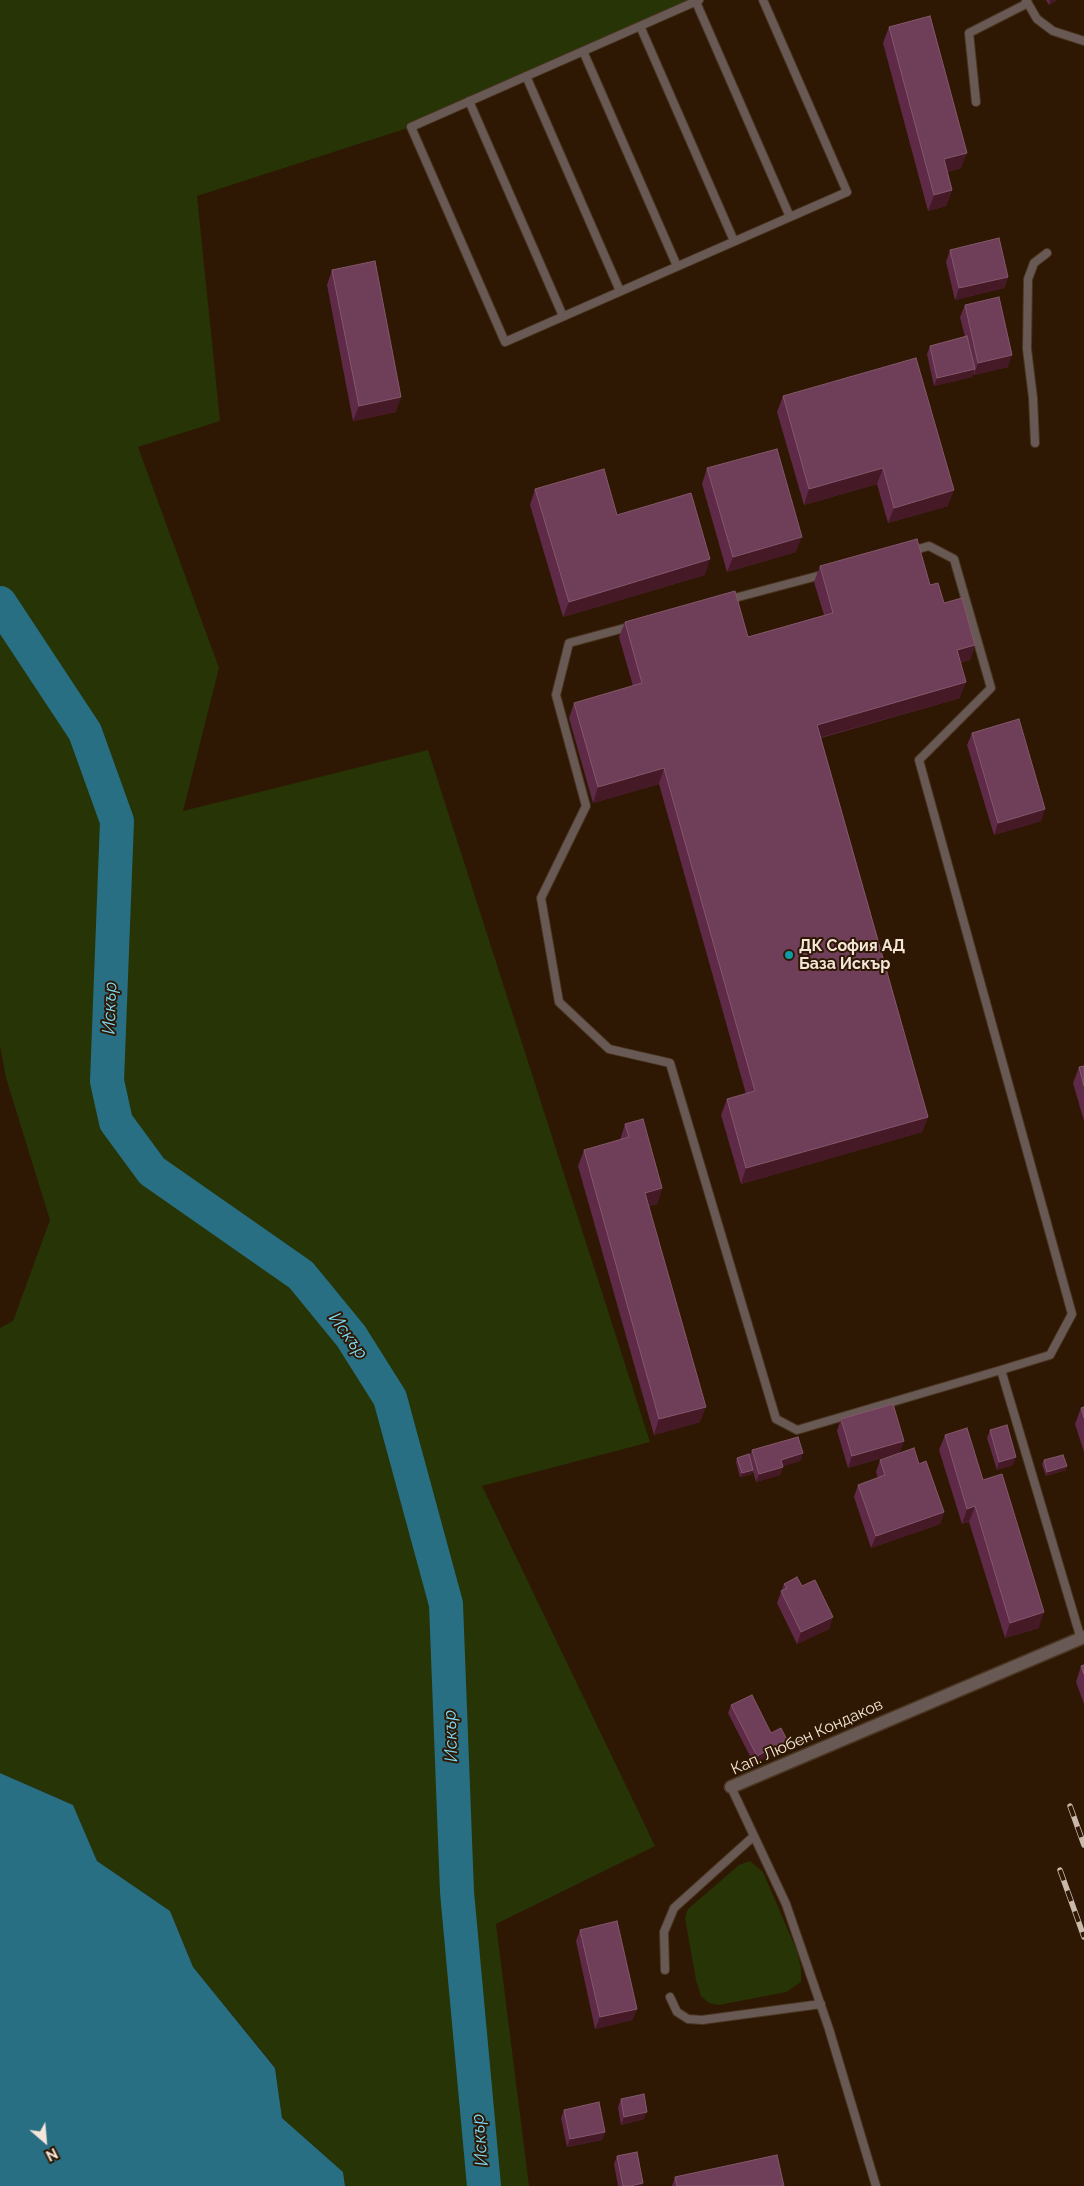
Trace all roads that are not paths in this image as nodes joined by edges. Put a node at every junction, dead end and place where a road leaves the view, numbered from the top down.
1 (763, 0) edge
2 (697, 1) edge
3 (1027, 2) edge
4 (640, 26) junction
5 (1084, 41) edge
6 (583, 51) junction
7 (526, 76) junction
8 (469, 101) junction
9 (976, 102) dead end
10 (790, 217) junction
11 (734, 241) junction
12 (1047, 253) dead end
13 (677, 266) junction
14 (620, 291) junction
15 (563, 316) junction
16 (1035, 443) dead end
17 (901, 554) edge
18 (834, 572) edge
19 (721, 602) edge
20 (645, 622) edge
21 (1001, 1370) junction
22 (1082, 1638) edge
23 (731, 1787) joint
24 (754, 1836) junction
25 (666, 1970) dead end
26 (670, 1997) dead end
27 (821, 2004) junction
28 (876, 2186) edge

1 - 10 lane
2 - 4 lane
2 - 10 lane
3 - 5 lane
3 - 9 lane
4 - 6 lane
4 - 11 lane
6 - 7 lane
6 - 13 lane
7 - 8 lane
7 - 14 lane
8 - 15 lane
8 - 15 lane
10 - 11 lane
11 - 13 lane
12 - 16 lane
13 - 14 lane
14 - 15 lane
17 - 21 lane
18 - 19 lane
20 - 21 lane
21 - 22 lane
22 - 23 street, Кап. Любен Кондаков
23 - 24 lane, Кап. Любен Кондаков
24 - 25 lane
24 - 27 lane, Кап. Любен Кондаков
26 - 27 lane
27 - 28 lane, Кап. Любен Кондаков

